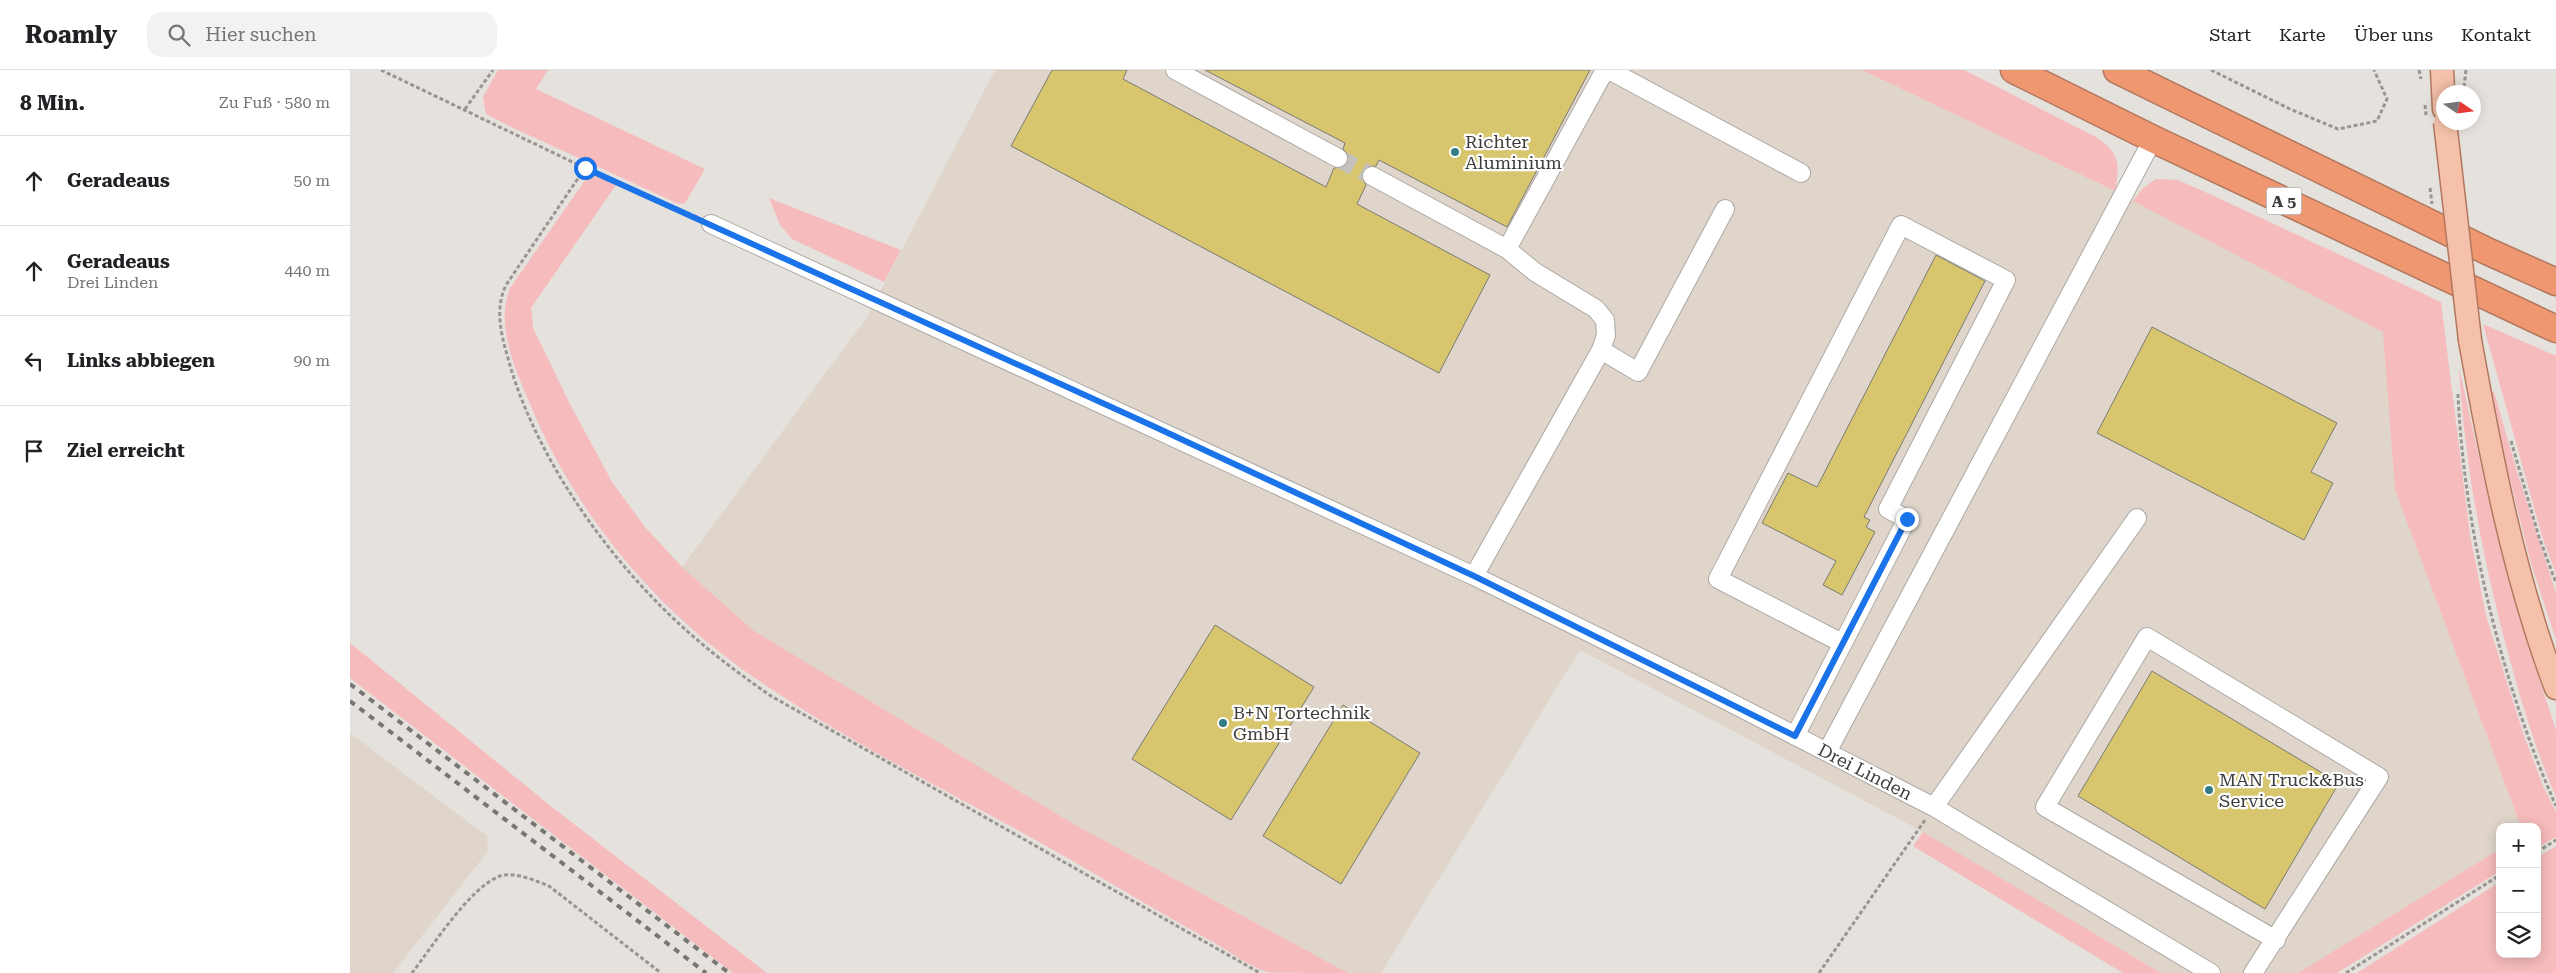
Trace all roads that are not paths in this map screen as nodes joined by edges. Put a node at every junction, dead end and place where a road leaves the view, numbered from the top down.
1 (1175, 70) edge
2 (1607, 70) edge
3 (2014, 70) edge
4 (2117, 70) edge
5 (2442, 70) edge
6 (2443, 85) edge
7 (2446, 130) edge
8 (2153, 139) junction
9 (1338, 158) tunnel mouth
10 (1800, 172) dead end
11 (1372, 176) tunnel mouth
12 (1725, 210) dead end
13 (711, 224) road end
14 (1507, 248) junction
15 (2556, 282) edge
16 (2556, 329) edge
17 (1601, 350) junction
18 (2137, 518) dead end
19 (1474, 576) junction
20 (1842, 643) junction
21 (2556, 688) edge
22 (1795, 736) junction
23 (1826, 752) junction
24 (1934, 808) junction
25 (2276, 940) junction
26 (2212, 973) edge
27 (2253, 973) edge

1 - 9 street
2 - 10 street
2 - 14 street
3 - 8 highway, A 5
4 - 15 highway, A 5
5 - 6 main road
7 - 21 main road, bridge
8 - 16 highway, A 5
8 - 23 street
11 - 14 street
12 - 17 street
13 - 19 street, Drei Linden
14 - 17 street
17 - 19 street
18 - 24 street
19 - 22 street, Drei Linden
20 - 20 street
20 - 22 street
22 - 23 street, Drei Linden
23 - 24 street, Drei Linden
24 - 26 street, Drei Linden
25 - 25 street
25 - 27 street

